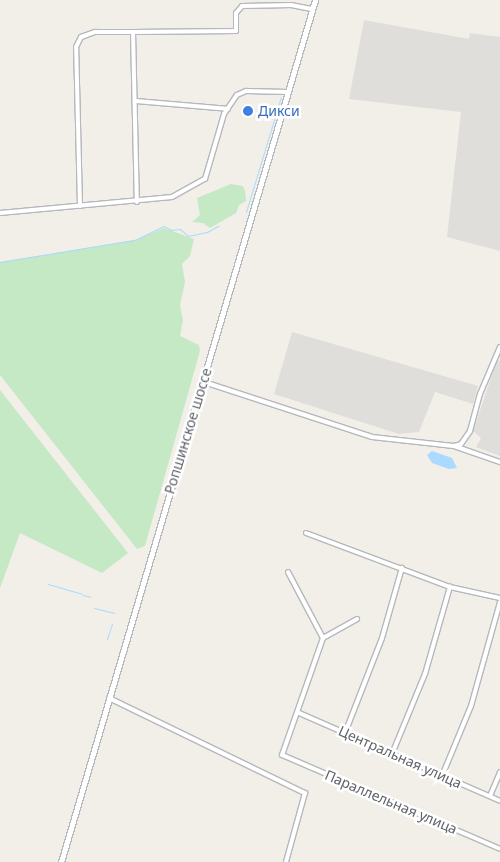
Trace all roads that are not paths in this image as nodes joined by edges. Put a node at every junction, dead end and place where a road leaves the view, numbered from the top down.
1 (315, 0) edge
2 (312, 9) junction
3 (133, 32) junction
4 (288, 92) junction
5 (135, 101) junction
6 (228, 109) junction
7 (137, 202) junction
8 (80, 206) junction
9 (0, 213) edge
10 (500, 347) edge
11 (204, 382) junction
12 (454, 446) junction
13 (500, 462) edge
14 (306, 533) dead end
15 (402, 568) junction
16 (288, 572) dead end
17 (450, 587) junction
18 (500, 598) edge
19 (500, 602) edge
20 (357, 619) dead end
21 (324, 638) junction
22 (109, 698) junction
23 (299, 713) junction
24 (345, 733) junction
25 (392, 754) junction
26 (500, 772) edge
27 (442, 776) junction
28 (490, 796) junction
29 (500, 801) edge
30 (500, 849) edge
31 (61, 862) edge
32 (286, 862) edge

1 - 2 main road, Ропшинское шоссе
2 - 3 street
2 - 4 main road, Ропшинское шоссе
3 - 5 street
3 - 8 street
4 - 6 street
4 - 11 main road, Ропшинское шоссе
5 - 6 street
5 - 7 street
6 - 7 street
7 - 8 street
8 - 9 street
10 - 12 street
11 - 12 street
11 - 22 main road, Ропшинское шоссе
12 - 13 street
14 - 15 street
15 - 17 street
15 - 24 street
16 - 21 street
17 - 18 street
17 - 25 street
19 - 27 street
20 - 21 street
21 - 23 street
22 - 31 main road, Ропшинское шоссе
22 - 32 street
23 - 24 street, Центральная улица
23 - 30 street, Параллельная улица
24 - 25 street, Центральная улица
25 - 27 street, Центральная улица
26 - 28 street
27 - 28 street, Центральная улица
28 - 29 street, Центральная улица

